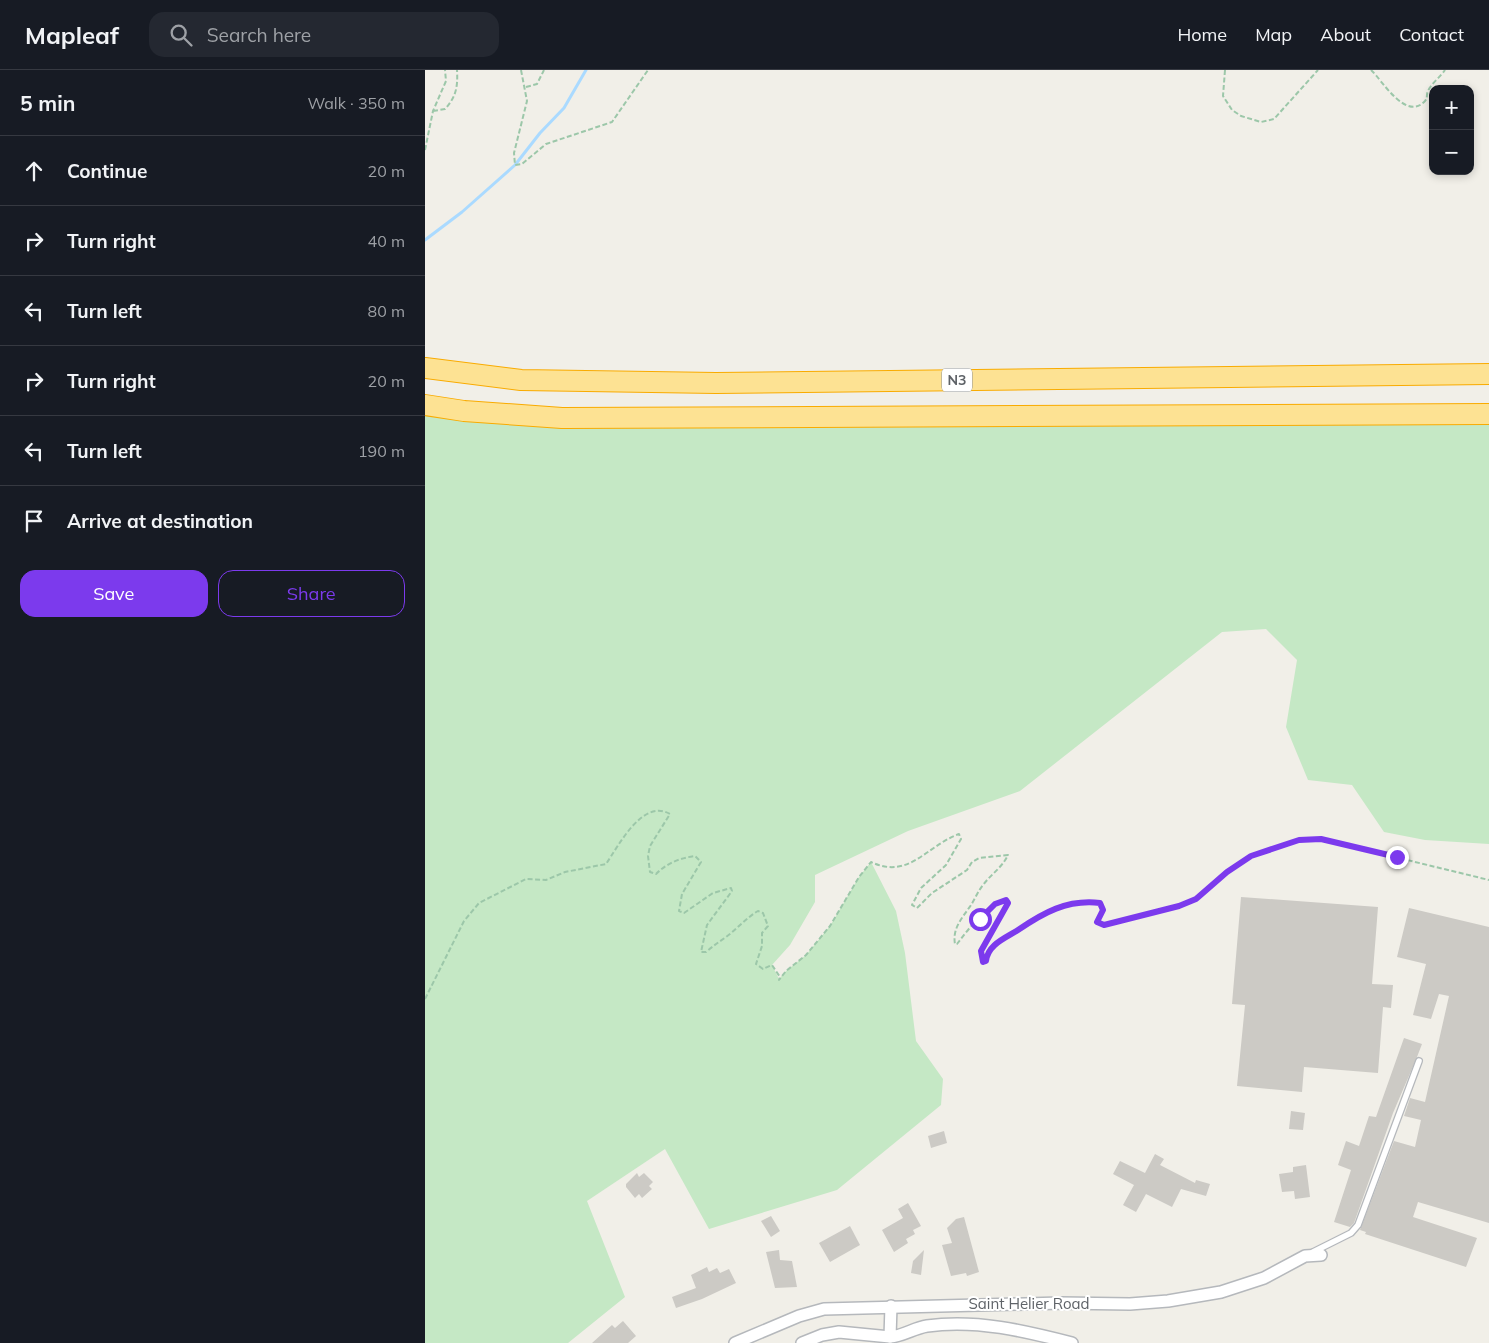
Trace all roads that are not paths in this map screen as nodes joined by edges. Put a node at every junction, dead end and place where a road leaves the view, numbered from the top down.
1 (425, 368) edge
2 (1489, 374) edge
3 (425, 405) edge
4 (1489, 414) edge
5 (1419, 1061) dead end
6 (1321, 1255) dead end
7 (1305, 1256) junction
8 (891, 1306) junction
9 (890, 1337) junction
10 (735, 1343) edge
11 (802, 1343) edge
12 (1072, 1343) edge

1 - 2 highway, N3
3 - 4 highway
5 - 7 lane
6 - 7 street, Saint Helier Road
7 - 8 street, Saint Helier Road
8 - 9 street
8 - 10 street, Saint Helier Road
9 - 11 street
9 - 12 street

